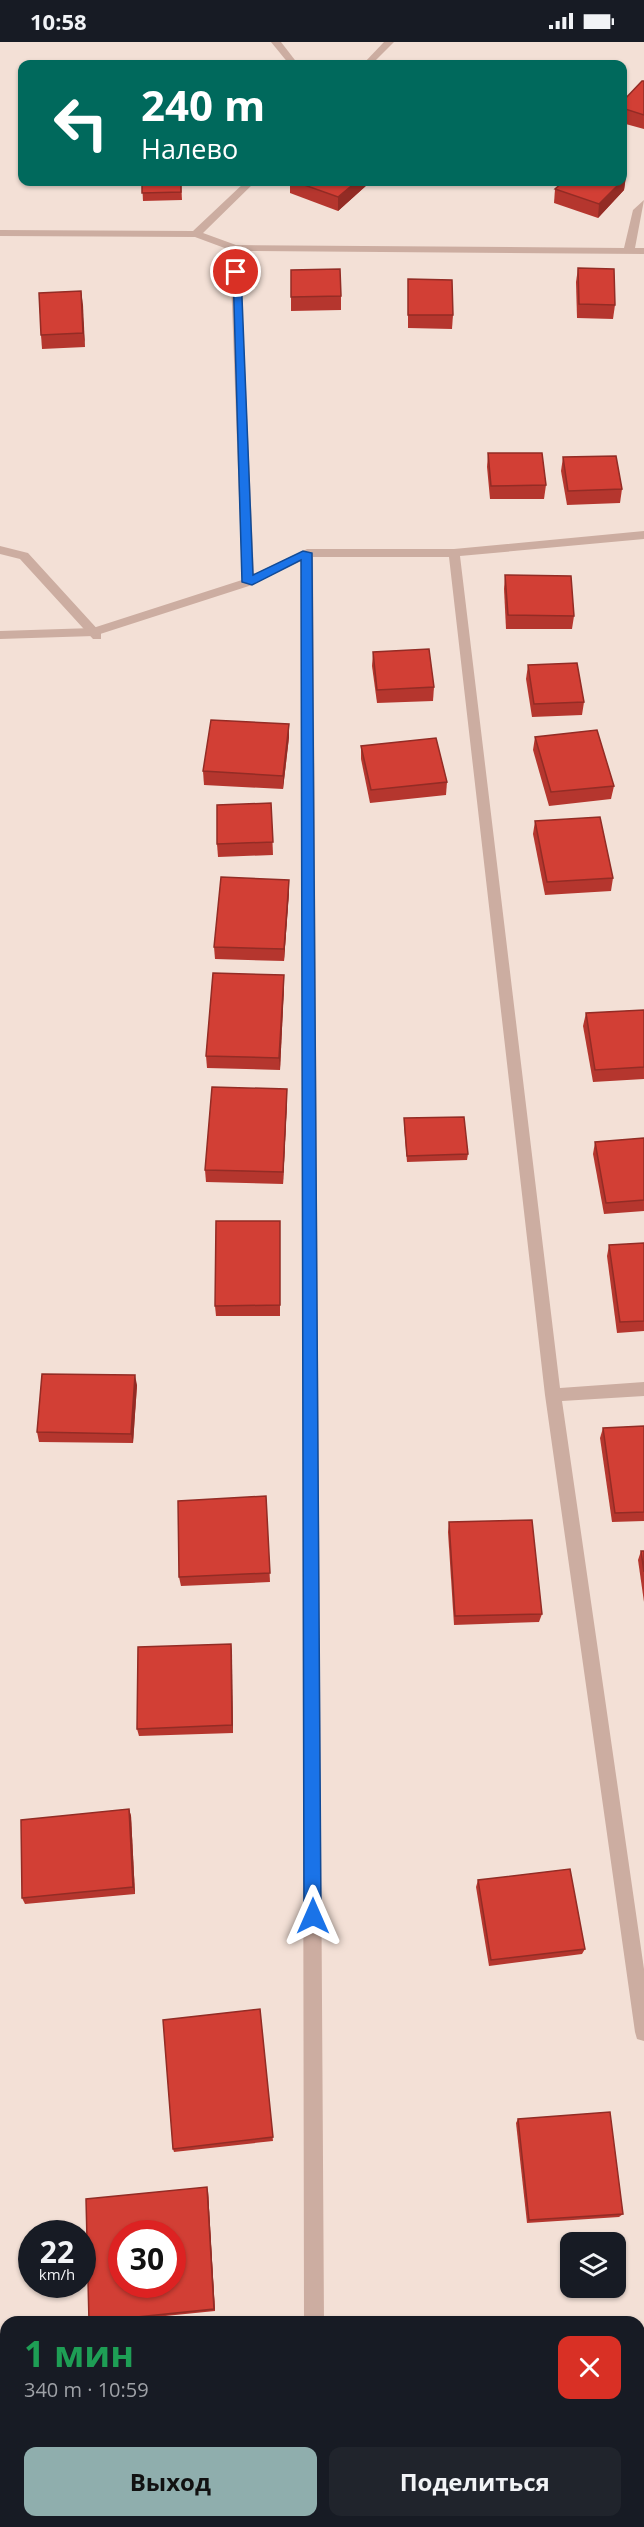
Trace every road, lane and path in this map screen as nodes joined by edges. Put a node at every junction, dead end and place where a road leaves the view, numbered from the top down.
1 (276, 42) edge
2 (389, 42) edge
3 (291, 60) edge
4 (371, 60) edge
5 (246, 186) edge
6 (644, 203) edge
7 (0, 233) edge
8 (196, 234) junction
9 (235, 248) junction
10 (629, 250) junction
11 (644, 251) edge
12 (644, 535) edge
13 (0, 550) edge
14 (307, 553) junction
15 (454, 553) junction
16 (248, 582) junction
17 (96, 634) junction
18 (0, 635) edge
19 (644, 1389) edge
20 (553, 1395) junction
21 (644, 2032) edge
22 (314, 2316) edge

1 - 3 street
2 - 4 street
5 - 8 street
6 - 10 street
7 - 8 street
8 - 9 street
9 - 10 street
9 - 16 street
10 - 11 street
12 - 15 street
13 - 17 street
14 - 15 street
14 - 16 street
14 - 22 street
15 - 20 street
16 - 17 street
17 - 18 street
19 - 20 street
20 - 21 street

